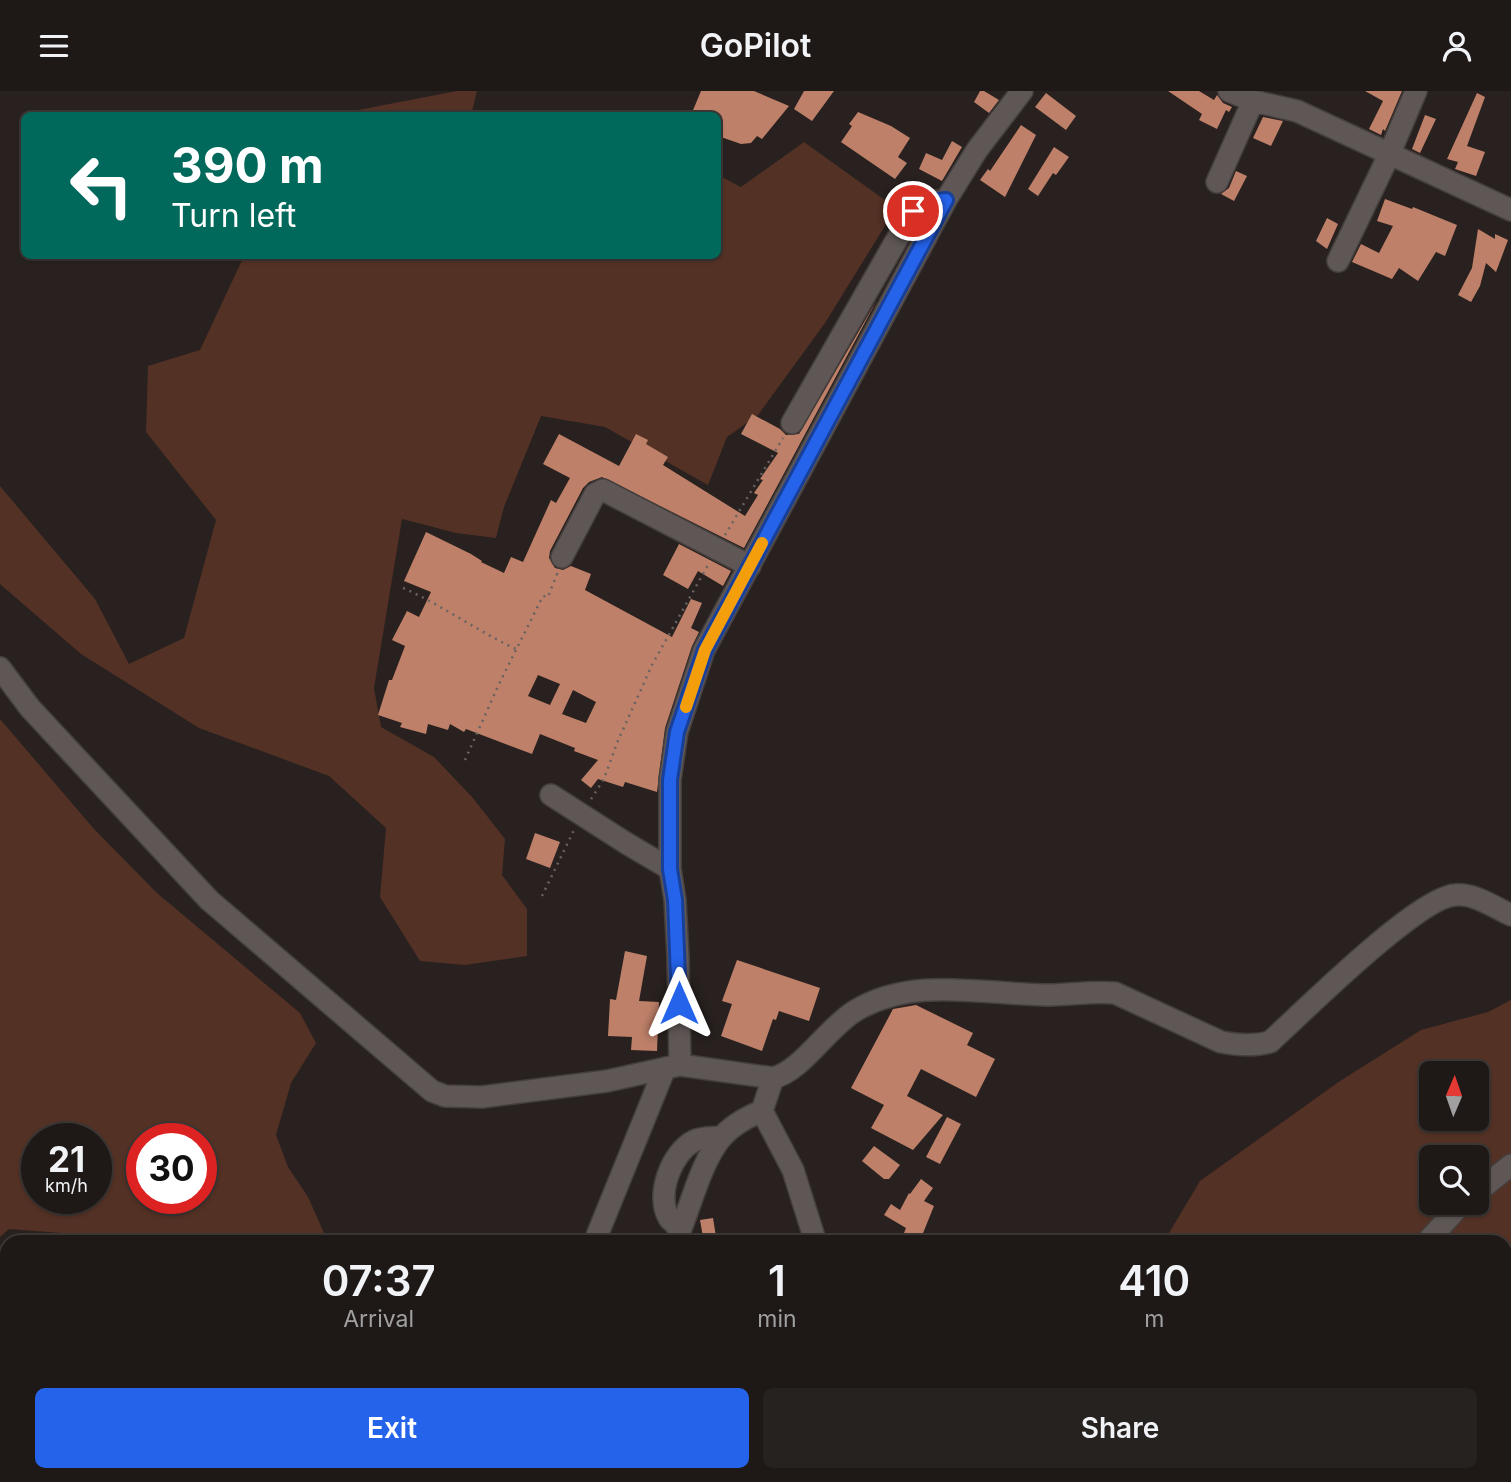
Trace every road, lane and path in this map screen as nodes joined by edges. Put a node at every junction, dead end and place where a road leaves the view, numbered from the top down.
1 (1022, 91) edge
2 (1229, 91) edge
3 (1416, 91) edge
4 (1253, 101) junction
5 (1389, 155) junction
6 (1217, 182) dead end
7 (946, 200) junction
8 (1511, 210) edge
9 (1338, 261) dead end
10 (792, 423) joint
11 (717, 549) junction
12 (562, 557) joint
13 (750, 566) junction
14 (403, 588) dead end
15 (516, 649) junction
16 (0, 668) edge
17 (465, 760) dead end
18 (551, 795) dead end
19 (581, 815) junction
20 (670, 869) junction
21 (542, 896) dead end
22 (1511, 915) edge
23 (673, 1067) junction
24 (773, 1078) junction
25 (762, 1111) junction
26 (721, 1137) junction
27 (1511, 1165) edge
28 (1489, 1182) edge
29 (1451, 1215) edge
30 (598, 1235) edge
31 (677, 1235) edge
32 (678, 1235) edge
33 (814, 1235) edge
34 (1433, 1235) edge

1 - 7 street
2 - 4 street
3 - 5 street
4 - 5 street
4 - 6 street
5 - 8 street
5 - 9 street
7 - 10 street
7 - 13 street
10 - 11 path
11 - 12 street
11 - 13 street
11 - 19 path
12 - 15 path
13 - 20 street
14 - 15 path
15 - 17 path
16 - 23 street
18 - 19 street
19 - 20 street
19 - 21 path
20 - 23 street
22 - 24 street
23 - 24 street
23 - 30 street
24 - 25 street
25 - 26 street
25 - 33 street
26 - 31 street
26 - 32 street
27 - 28 street
29 - 34 street

